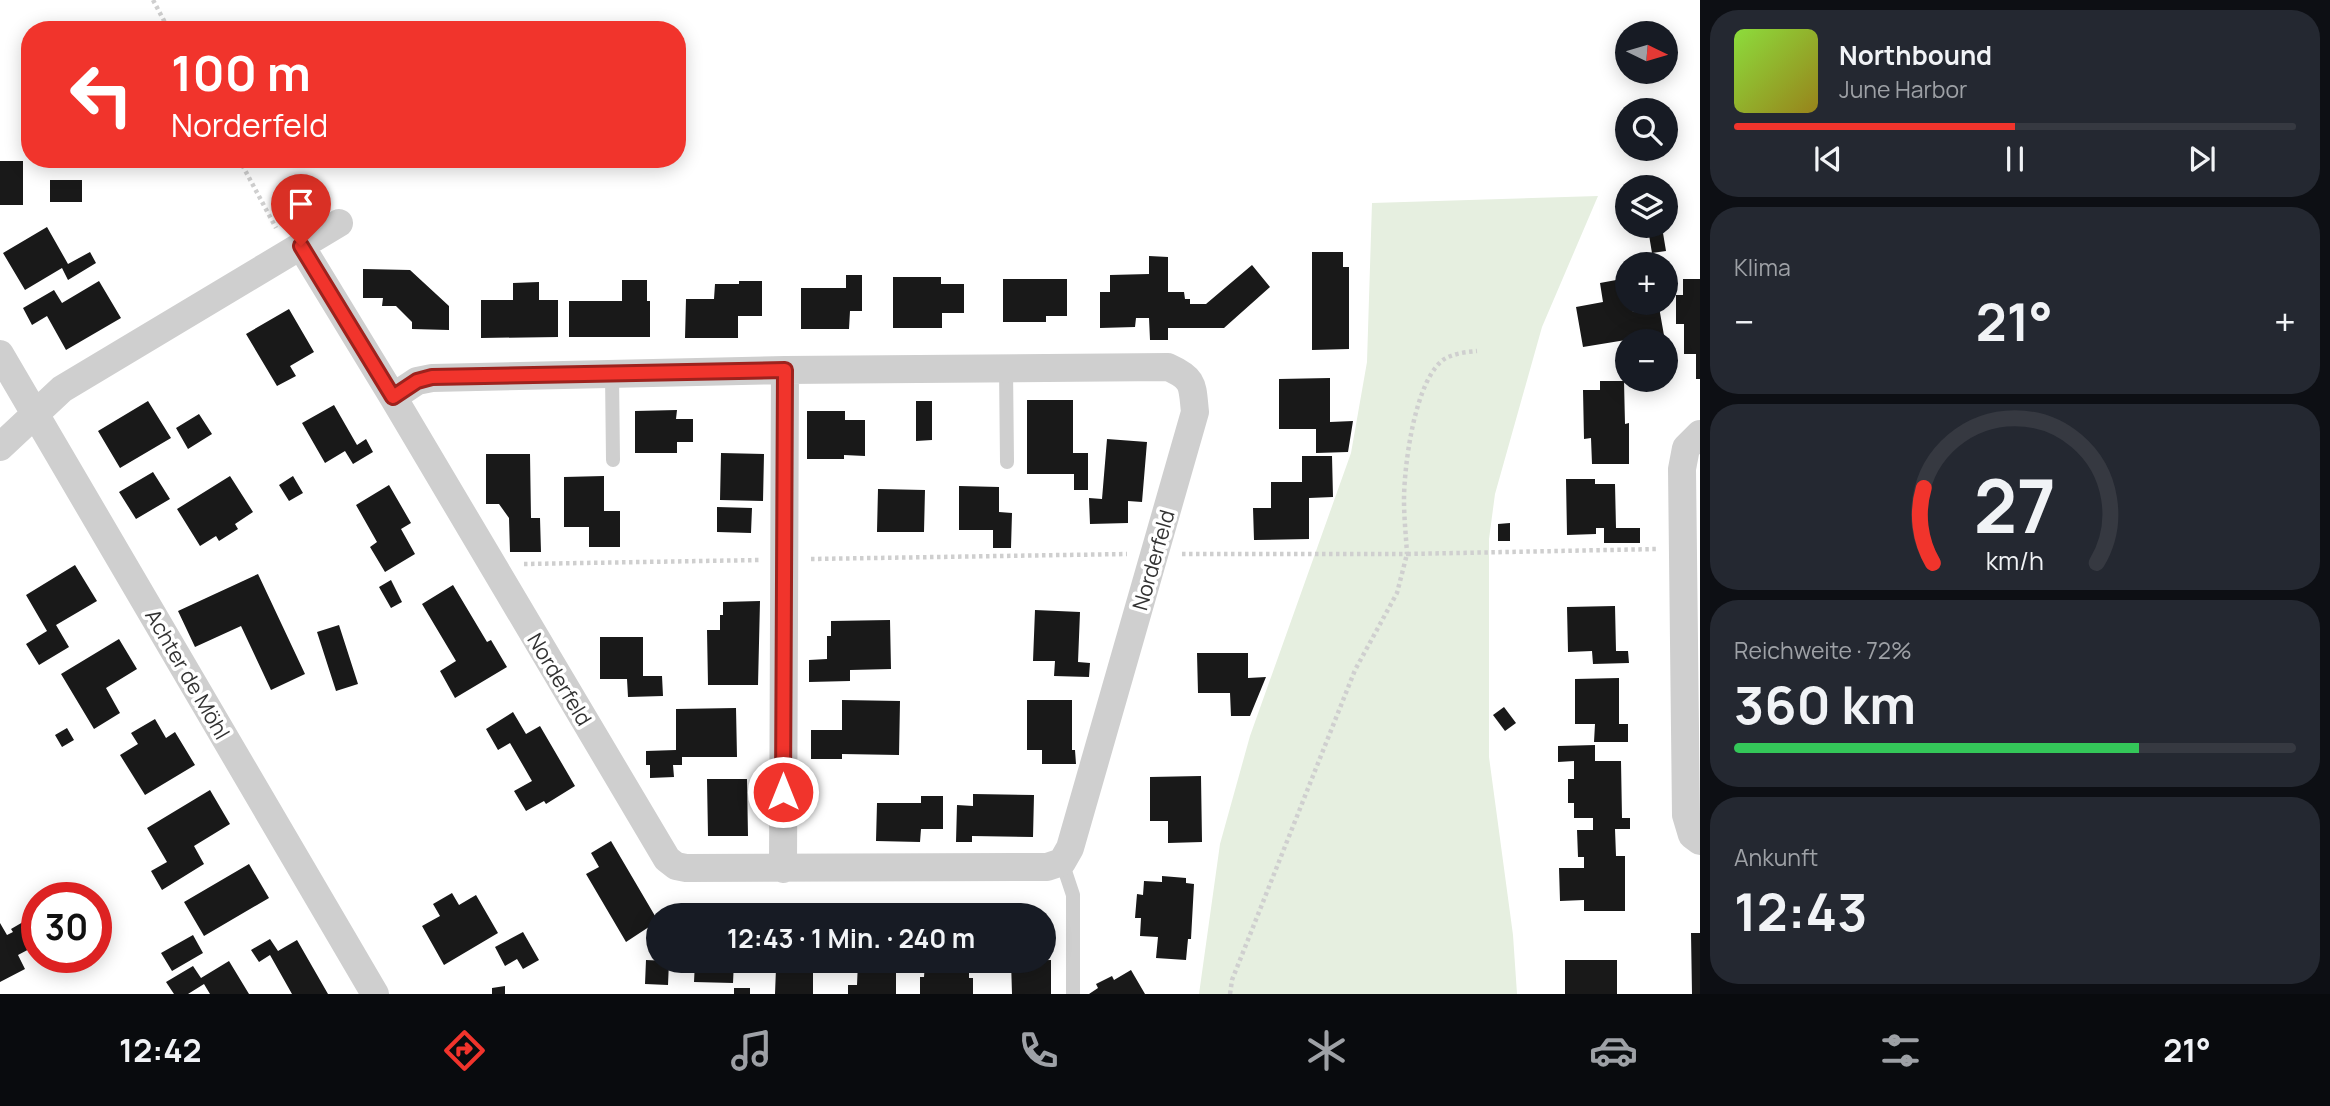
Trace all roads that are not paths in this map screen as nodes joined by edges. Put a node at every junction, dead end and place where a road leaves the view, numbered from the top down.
1 (340, 223) dead end
2 (301, 246) junction
3 (0, 354) edge
4 (1006, 368) junction
5 (785, 370) junction
6 (612, 374) junction
7 (393, 397) junction
8 (35, 412) junction
9 (1700, 434) edge
10 (0, 447) edge
11 (613, 460) dead end
12 (1007, 462) dead end
13 (1700, 841) edge
14 (1062, 862) junction
15 (783, 869) junction
16 (375, 994) edge
17 (1073, 994) edge

1 - 2 street
2 - 7 street, Norderfeld
2 - 8 street
3 - 8 street, Achter de Möhl
4 - 5 street, Norderfeld
4 - 12 lane
4 - 14 street, Norderfeld
5 - 6 street, Norderfeld
5 - 15 street
6 - 7 street, Norderfeld
6 - 11 lane
7 - 15 street, Norderfeld
8 - 10 street
8 - 16 street, Achter de Möhl
9 - 13 street
14 - 15 street, Norderfeld
14 - 17 lane

